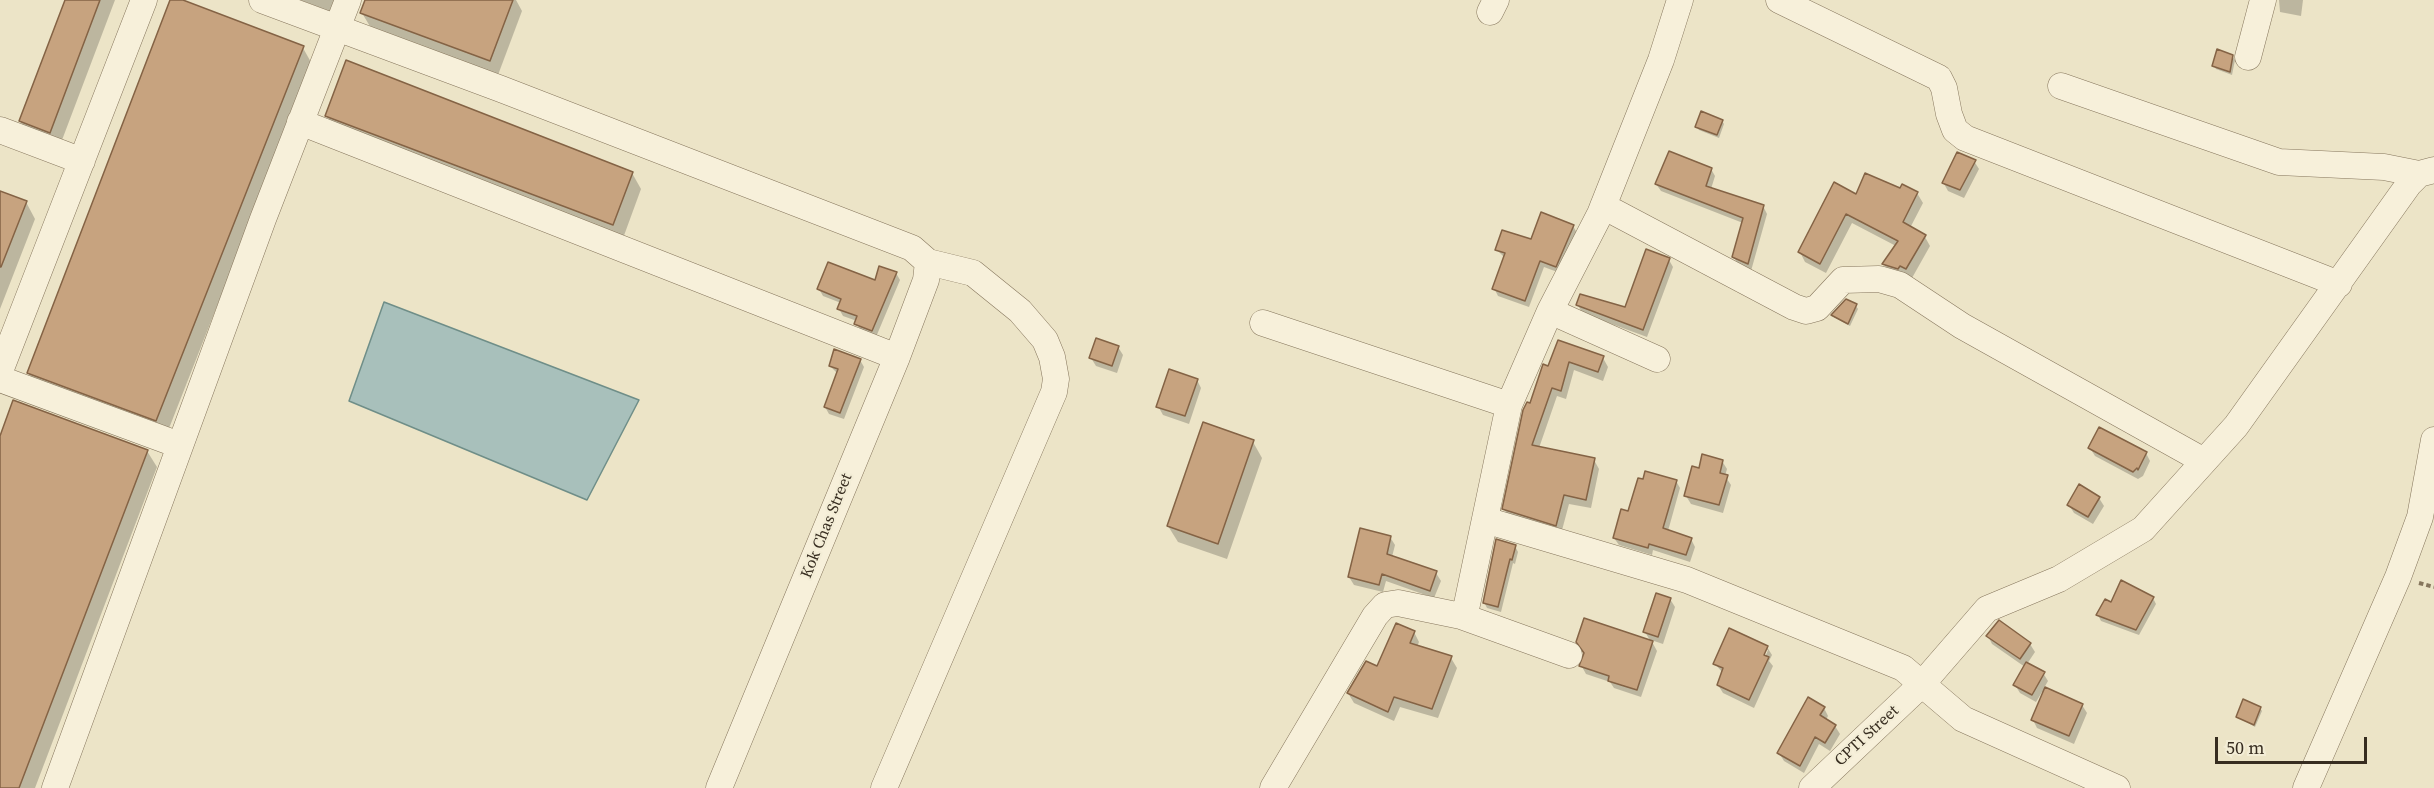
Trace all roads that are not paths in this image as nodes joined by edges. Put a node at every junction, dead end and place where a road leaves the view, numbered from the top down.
1 (144, 0) edge
2 (262, 0) edge
3 (348, 0) edge
4 (1680, 0) edge
5 (1779, 0) edge
6 (2263, 0) edge
7 (337, 29) junction
8 (2248, 57) dead end
9 (2061, 86) dead end
10 (300, 122) junction
11 (0, 130) edge
12 (82, 161) junction
13 (2426, 172) edge
14 (1603, 206) junction
15 (928, 262) junction
16 (2339, 284) junction
17 (1550, 311) junction
18 (1263, 323) dead end
19 (897, 357) junction
20 (1657, 359) dead end
21 (0, 371) edge
22 (0, 379) edge
23 (1509, 405) junction
24 (2434, 440) edge
25 (179, 446) junction
26 (2204, 461) junction
27 (2432, 473) edge
28 (1485, 520) junction
29 (1461, 616) junction
30 (1569, 655) dead end
31 (1922, 684) junction
32 (55, 788) edge
33 (719, 788) edge
34 (884, 788) edge
35 (1273, 788) edge
36 (1812, 788) edge
37 (2117, 788) edge
38 (2306, 788) edge

1 - 12 street
2 - 7 street
3 - 7 street
4 - 14 street
5 - 16 street
6 - 8 street
7 - 10 street
7 - 15 street
9 - 13 street
10 - 19 street
10 - 25 street
11 - 12 street
12 - 21 street
13 - 16 street, CPTI Street
14 - 17 street
14 - 26 street
15 - 19 street, Kok Chas Street
15 - 34 street
16 - 26 street, CPTI Street
17 - 20 street
17 - 23 street
18 - 23 street
19 - 33 street, Kok Chas Street
22 - 25 street
23 - 28 street
24 - 27 street
25 - 32 street
26 - 31 street, CPTI Street
27 - 38 street
28 - 29 street
28 - 31 street
29 - 30 street
29 - 35 street
31 - 36 street, CPTI Street
31 - 37 street

